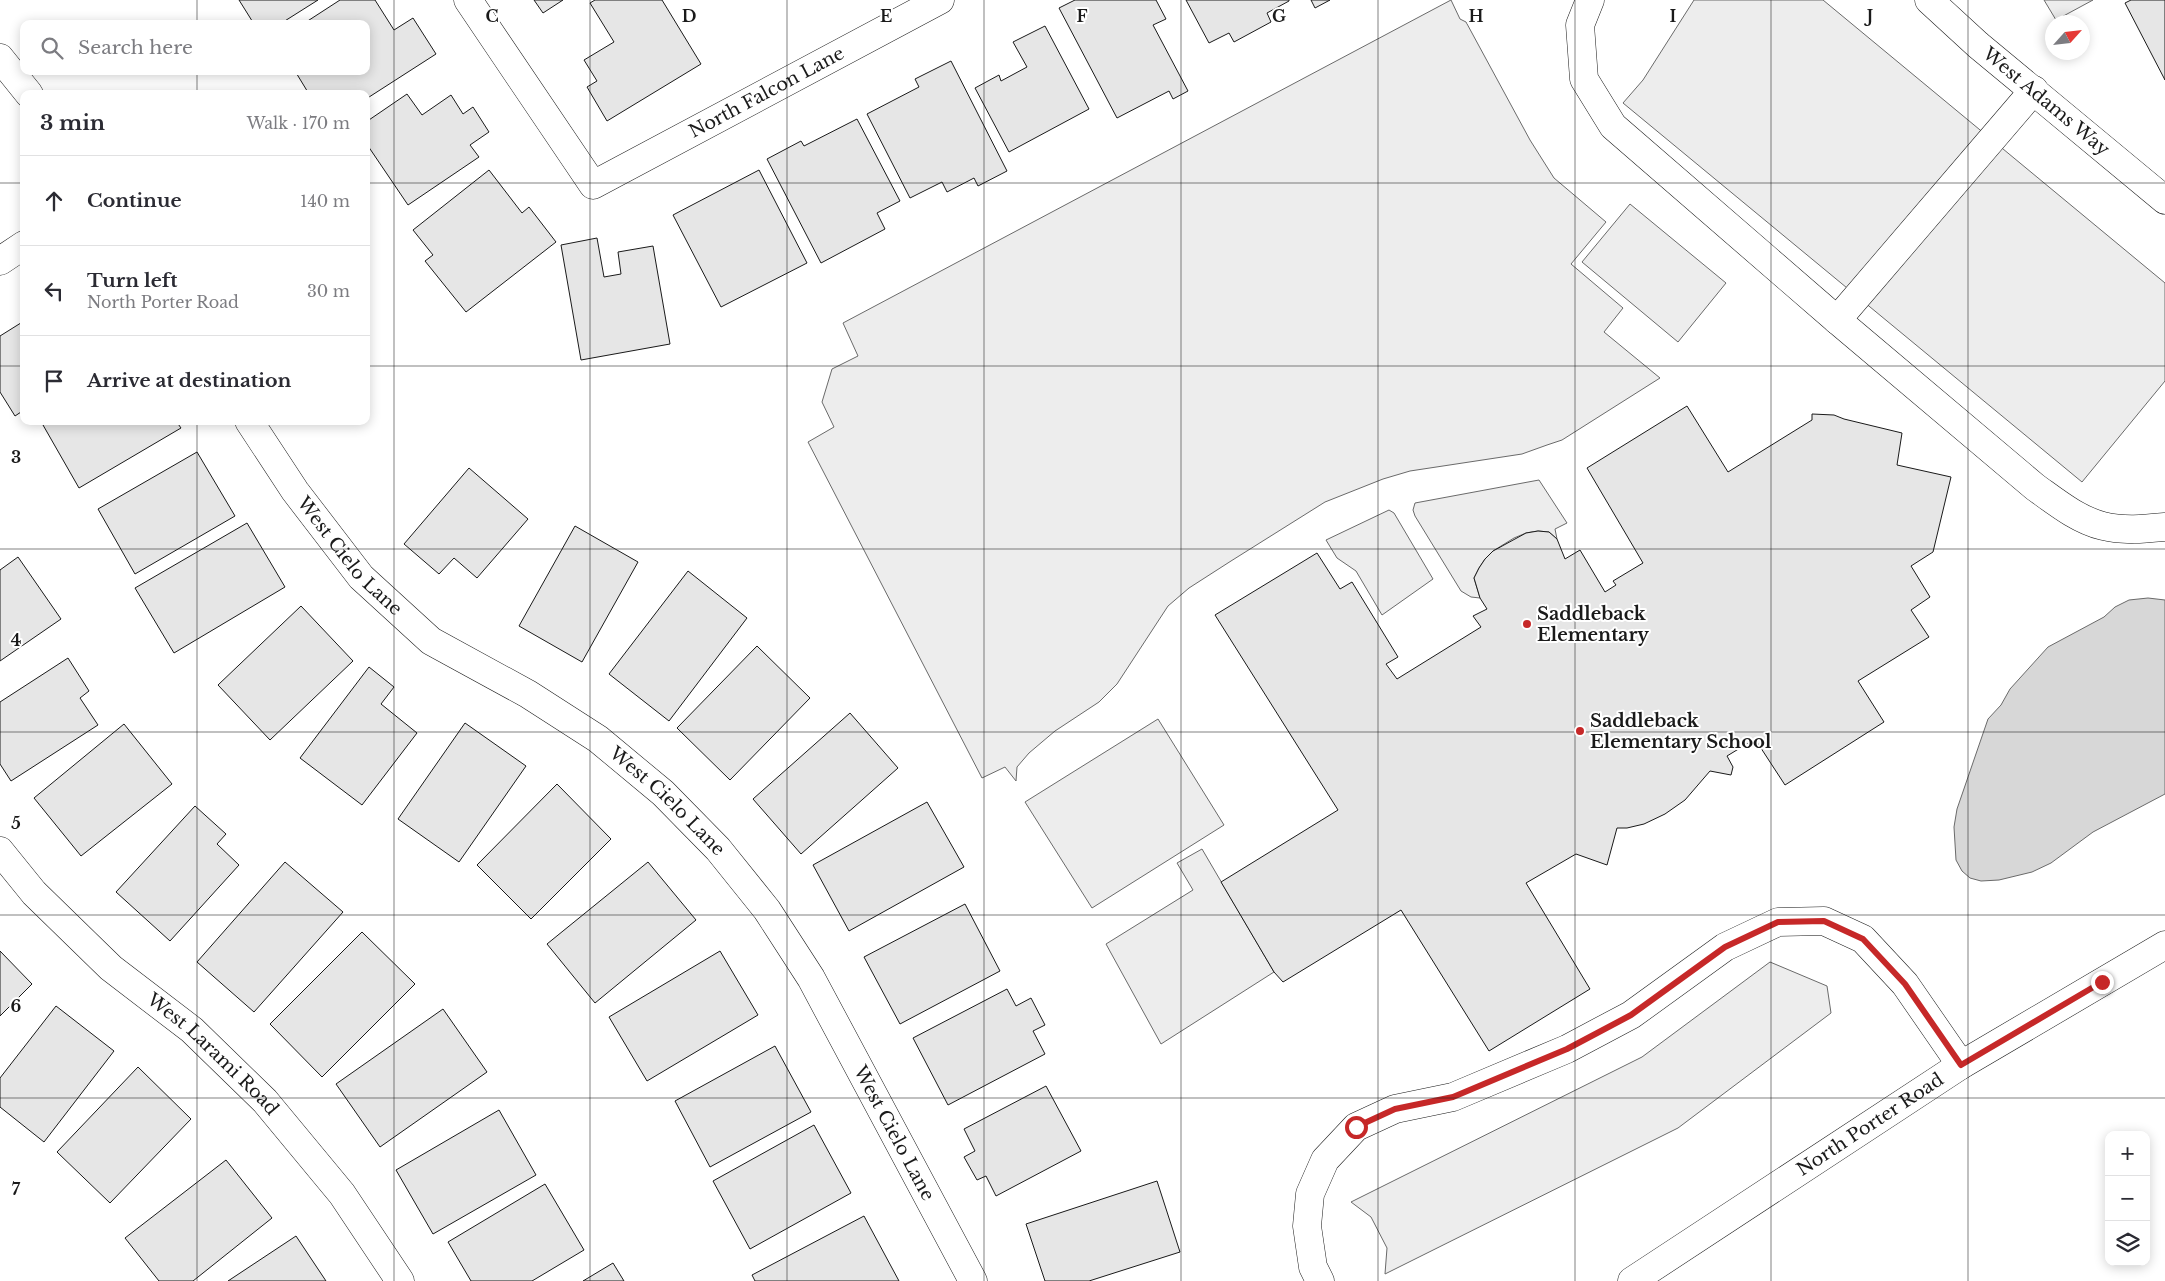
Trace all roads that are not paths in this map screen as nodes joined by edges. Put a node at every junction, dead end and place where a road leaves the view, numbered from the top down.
1 (468, 0) edge
2 (940, 0) edge
3 (1590, 0) edge
4 (1929, 0) edge
5 (0, 58) edge
6 (26, 90) edge
7 (2034, 90) junction
8 (2165, 200) edge
9 (20, 248) edge
10 (0, 261) edge
11 (1837, 320) junction
12 (252, 425) edge
13 (2165, 527) edge
14 (0, 851) edge
15 (2165, 944) edge
16 (1961, 1065) junction
17 (400, 1281) edge
18 (973, 1281) edge
19 (1320, 1281) edge
20 (1632, 1281) edge

1 - 2 street, North Falcon Lane
3 - 11 street
4 - 7 street, West Adams Way
5 - 6 street
7 - 8 street, West Adams Way
7 - 11 street
9 - 10 street
11 - 13 street
12 - 18 street, West Cielo Lane
14 - 17 street, West Larami Road
15 - 16 street, North Porter Road
16 - 19 street
16 - 20 street, North Porter Road

